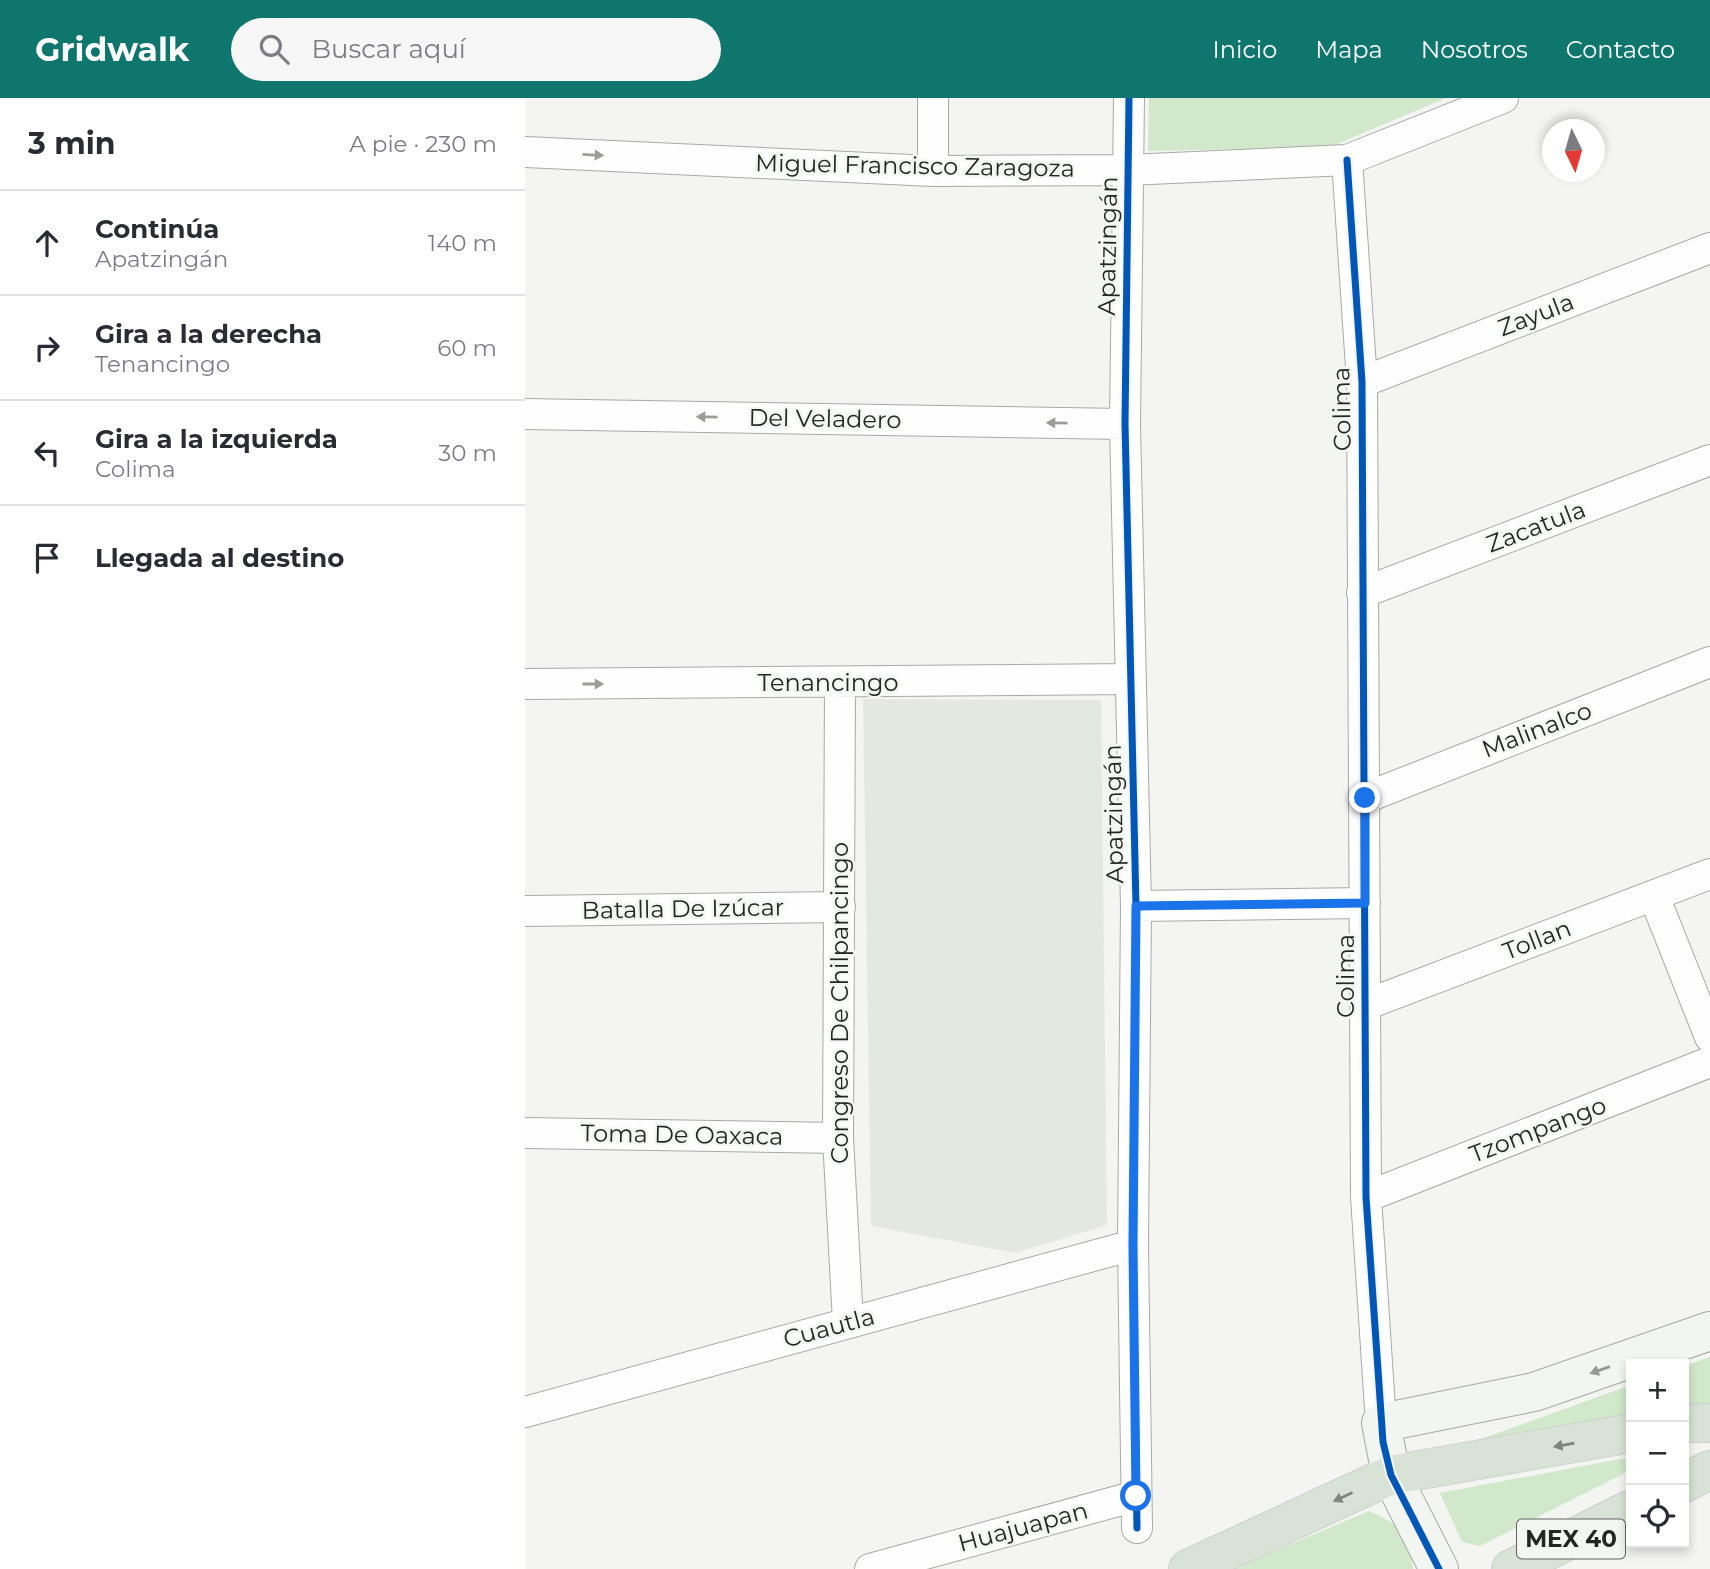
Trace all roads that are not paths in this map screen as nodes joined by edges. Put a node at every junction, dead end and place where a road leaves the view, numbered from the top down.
1 (933, 98) edge
2 (1129, 98) edge
3 (1503, 98) edge
4 (525, 152) edge
5 (1347, 160) junction
6 (1128, 170) junction
7 (933, 171) junction
8 (1710, 248) edge
9 (1362, 382) junction
10 (525, 414) edge
11 (1125, 424) junction
12 (1710, 460) edge
13 (1362, 593) junction
14 (1710, 662) edge
15 (1131, 679) junction
16 (525, 684) edge
17 (840, 684) junction
18 (1365, 798) junction
19 (1710, 874) edge
20 (1654, 896) junction
21 (1365, 903) junction
22 (1136, 906) junction
23 (840, 907) junction
24 (525, 911) edge
25 (1365, 1005) junction
26 (1710, 1037) edge
27 (1710, 1062) edge
28 (525, 1133) edge
29 (838, 1138) junction
30 (1366, 1197) junction
31 (1133, 1245) junction
32 (848, 1322) junction
33 (1710, 1331) edge
34 (525, 1412) edge
35 (1381, 1423) junction
36 (1689, 1423) edge
37 (1710, 1423) edge
38 (1626, 1434) edge
39 (1710, 1470) edge
40 (1391, 1475) junction
41 (1689, 1480) edge
42 (1136, 1496) junction
43 (1626, 1512) edge
44 (1137, 1528) dead end
45 (870, 1569) edge
46 (1188, 1569) edge
47 (1439, 1569) edge
48 (1511, 1569) edge

1 - 7 street
2 - 6 street, Apatzingán
3 - 5 street, Miguel Francisco Zaragoza
4 -> 7 street, Miguel Francisco Zaragoza
5 - 6 street, Miguel Francisco Zaragoza
5 - 9 street, Colima
6 - 7 street, Miguel Francisco Zaragoza
6 - 11 street, Apatzingán
8 - 9 street, Zayula
9 - 13 street, Colima
11 -> 10 street, Del Veladero
11 - 15 street, Apatzingán
12 - 13 street, Zacatula
13 - 18 street, Colima
14 - 18 street, Malinalco
15 - 17 street, Tenancingo
15 - 22 street, Apatzingán
16 -> 17 street, Tenancingo
17 - 23 street, Congreso De Chilpancingo
18 - 21 street, Colima
19 - 20 street, Tollan
20 - 25 street, Tollan
20 - 26 street
21 - 22 street
21 - 25 street, Colima
22 - 31 street, Apatzingán
23 - 24 street, Batalla De Izúcar
23 - 29 street, Congreso De Chilpancingo
25 - 30 street, Colima
27 - 30 street, Tzompango
28 - 29 street, Toma De Oaxaca
29 - 32 street, Congreso De Chilpancingo
30 - 35 street, Colima
31 - 32 street, Cuautla
31 - 42 street, Apatzingán
32 - 34 street, Cuautla
33 -> 35 street
35 - 40 street, Colima
36 - 37 highway
38 -> 40 highway
39 - 41 highway
40 -> 46 highway
40 - 47 street, Colima
42 - 44 street, Apatzingán
42 - 45 street, Huajuapan
43 - 48 highway, MEX 40

